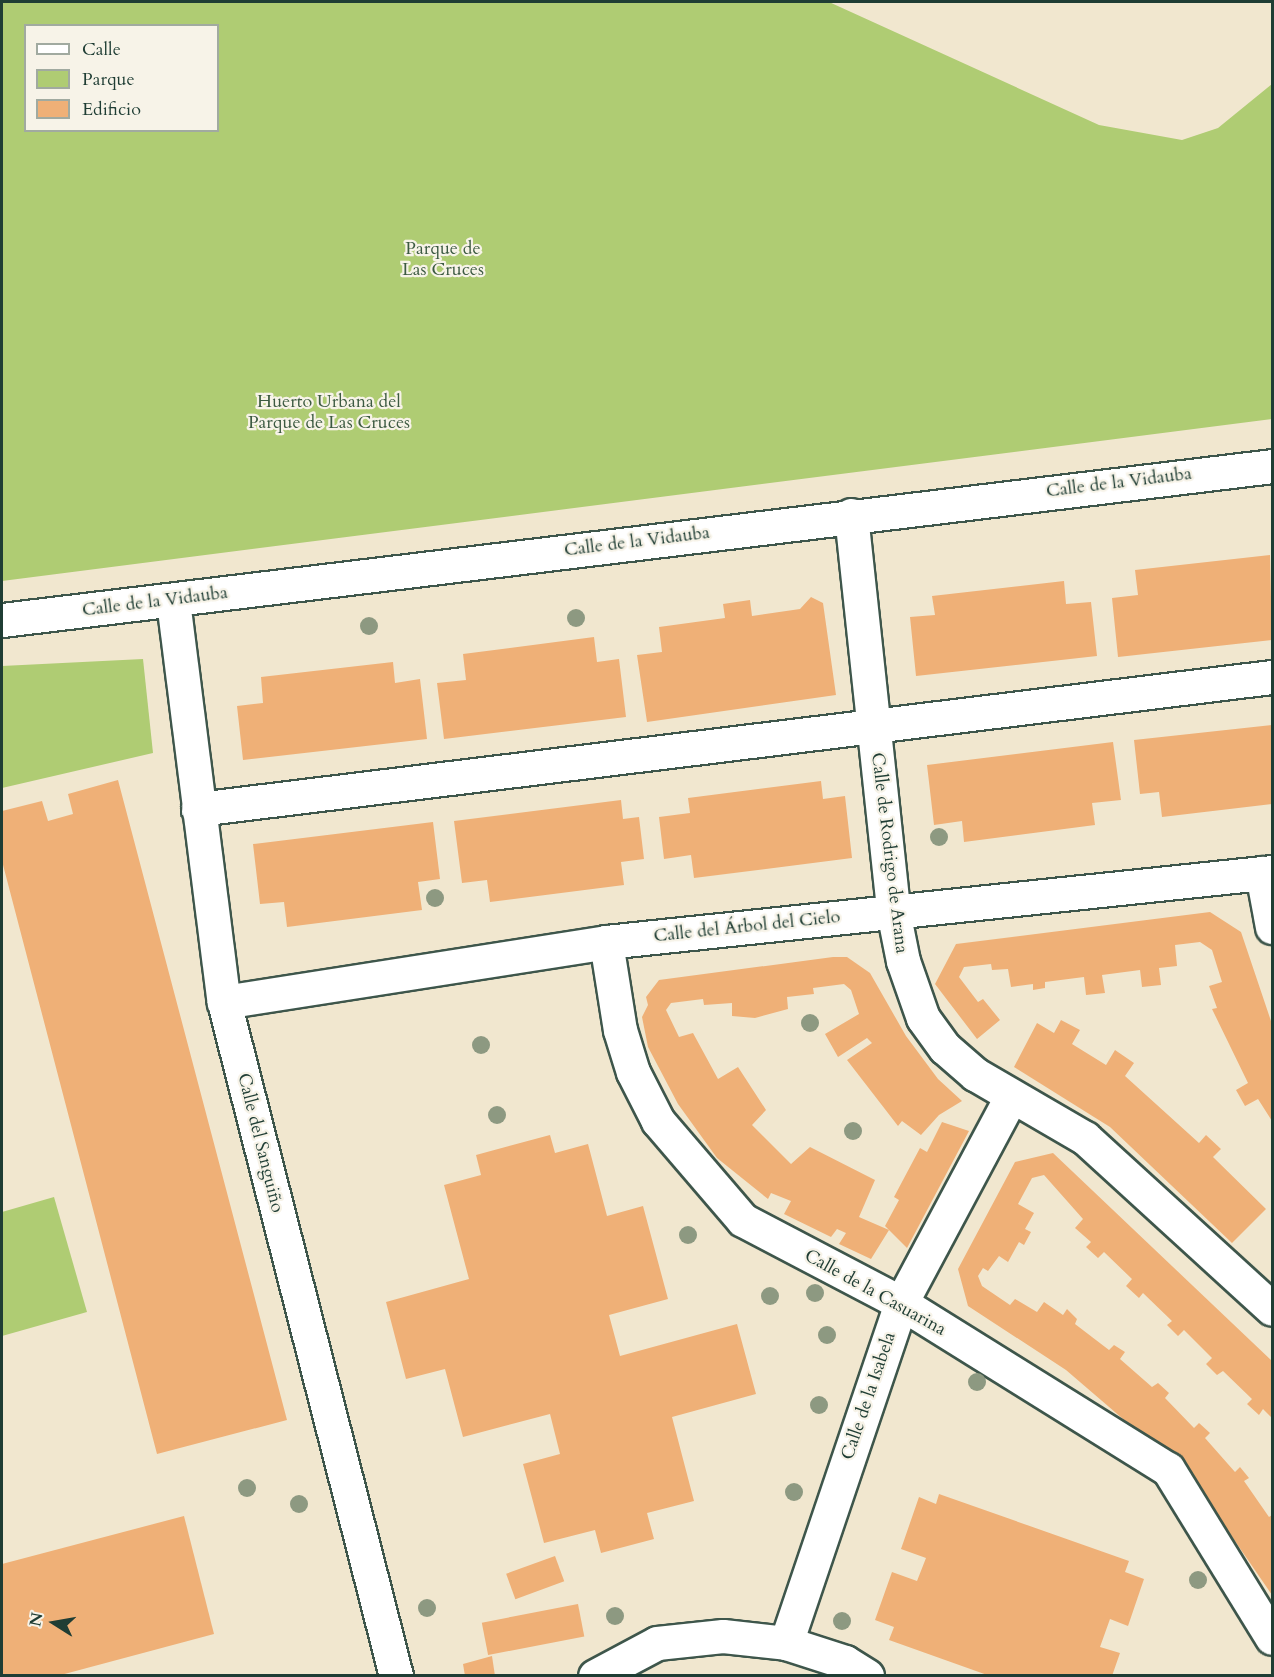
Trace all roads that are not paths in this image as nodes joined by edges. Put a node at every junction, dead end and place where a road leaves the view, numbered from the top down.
1 (1272, 466) edge
2 (851, 515) junction
3 (173, 601) junction
4 (2, 620) edge
5 (1272, 677) edge
6 (873, 727) junction
7 (198, 809) junction
8 (1267, 872) edge
9 (893, 911) junction
10 (1272, 927) edge
11 (606, 942) junction
12 (224, 1002) junction
13 (1011, 1097) junction
14 (901, 1303) junction
15 (1271, 1305) edge
16 (1272, 1638) edge
17 (786, 1643) junction
18 (396, 1676) edge
19 (595, 1676) edge
20 (867, 1676) edge

1 - 2 street, Calle de la Vidauba
2 - 3 street, Calle de la Vidauba
2 - 6 street, Calle de Rodrigo de Arana
3 - 4 street, Calle de la Vidauba
3 - 7 street, Calle del Sanguiño
5 - 6 street
6 - 7 street
6 - 9 street, Calle de Rodrigo de Arana
7 - 12 street, Calle del Sanguiño
8 - 9 street, Calle del Árbol del Cielo
8 - 10 street
9 - 11 street, Calle del Árbol del Cielo
9 - 13 street, Calle de Rodrigo de Arana
11 - 12 street, Calle del Árbol del Cielo
11 - 14 street, Calle de la Casuarina
12 - 18 street, Calle del Sanguiño
13 - 14 street, Calle de la Isabela
13 - 15 street, Calle de Rodrigo de Arana
14 - 16 street, Calle de la Casuarina
14 - 17 street, Calle de la Isabela
17 - 19 street
17 - 20 street

